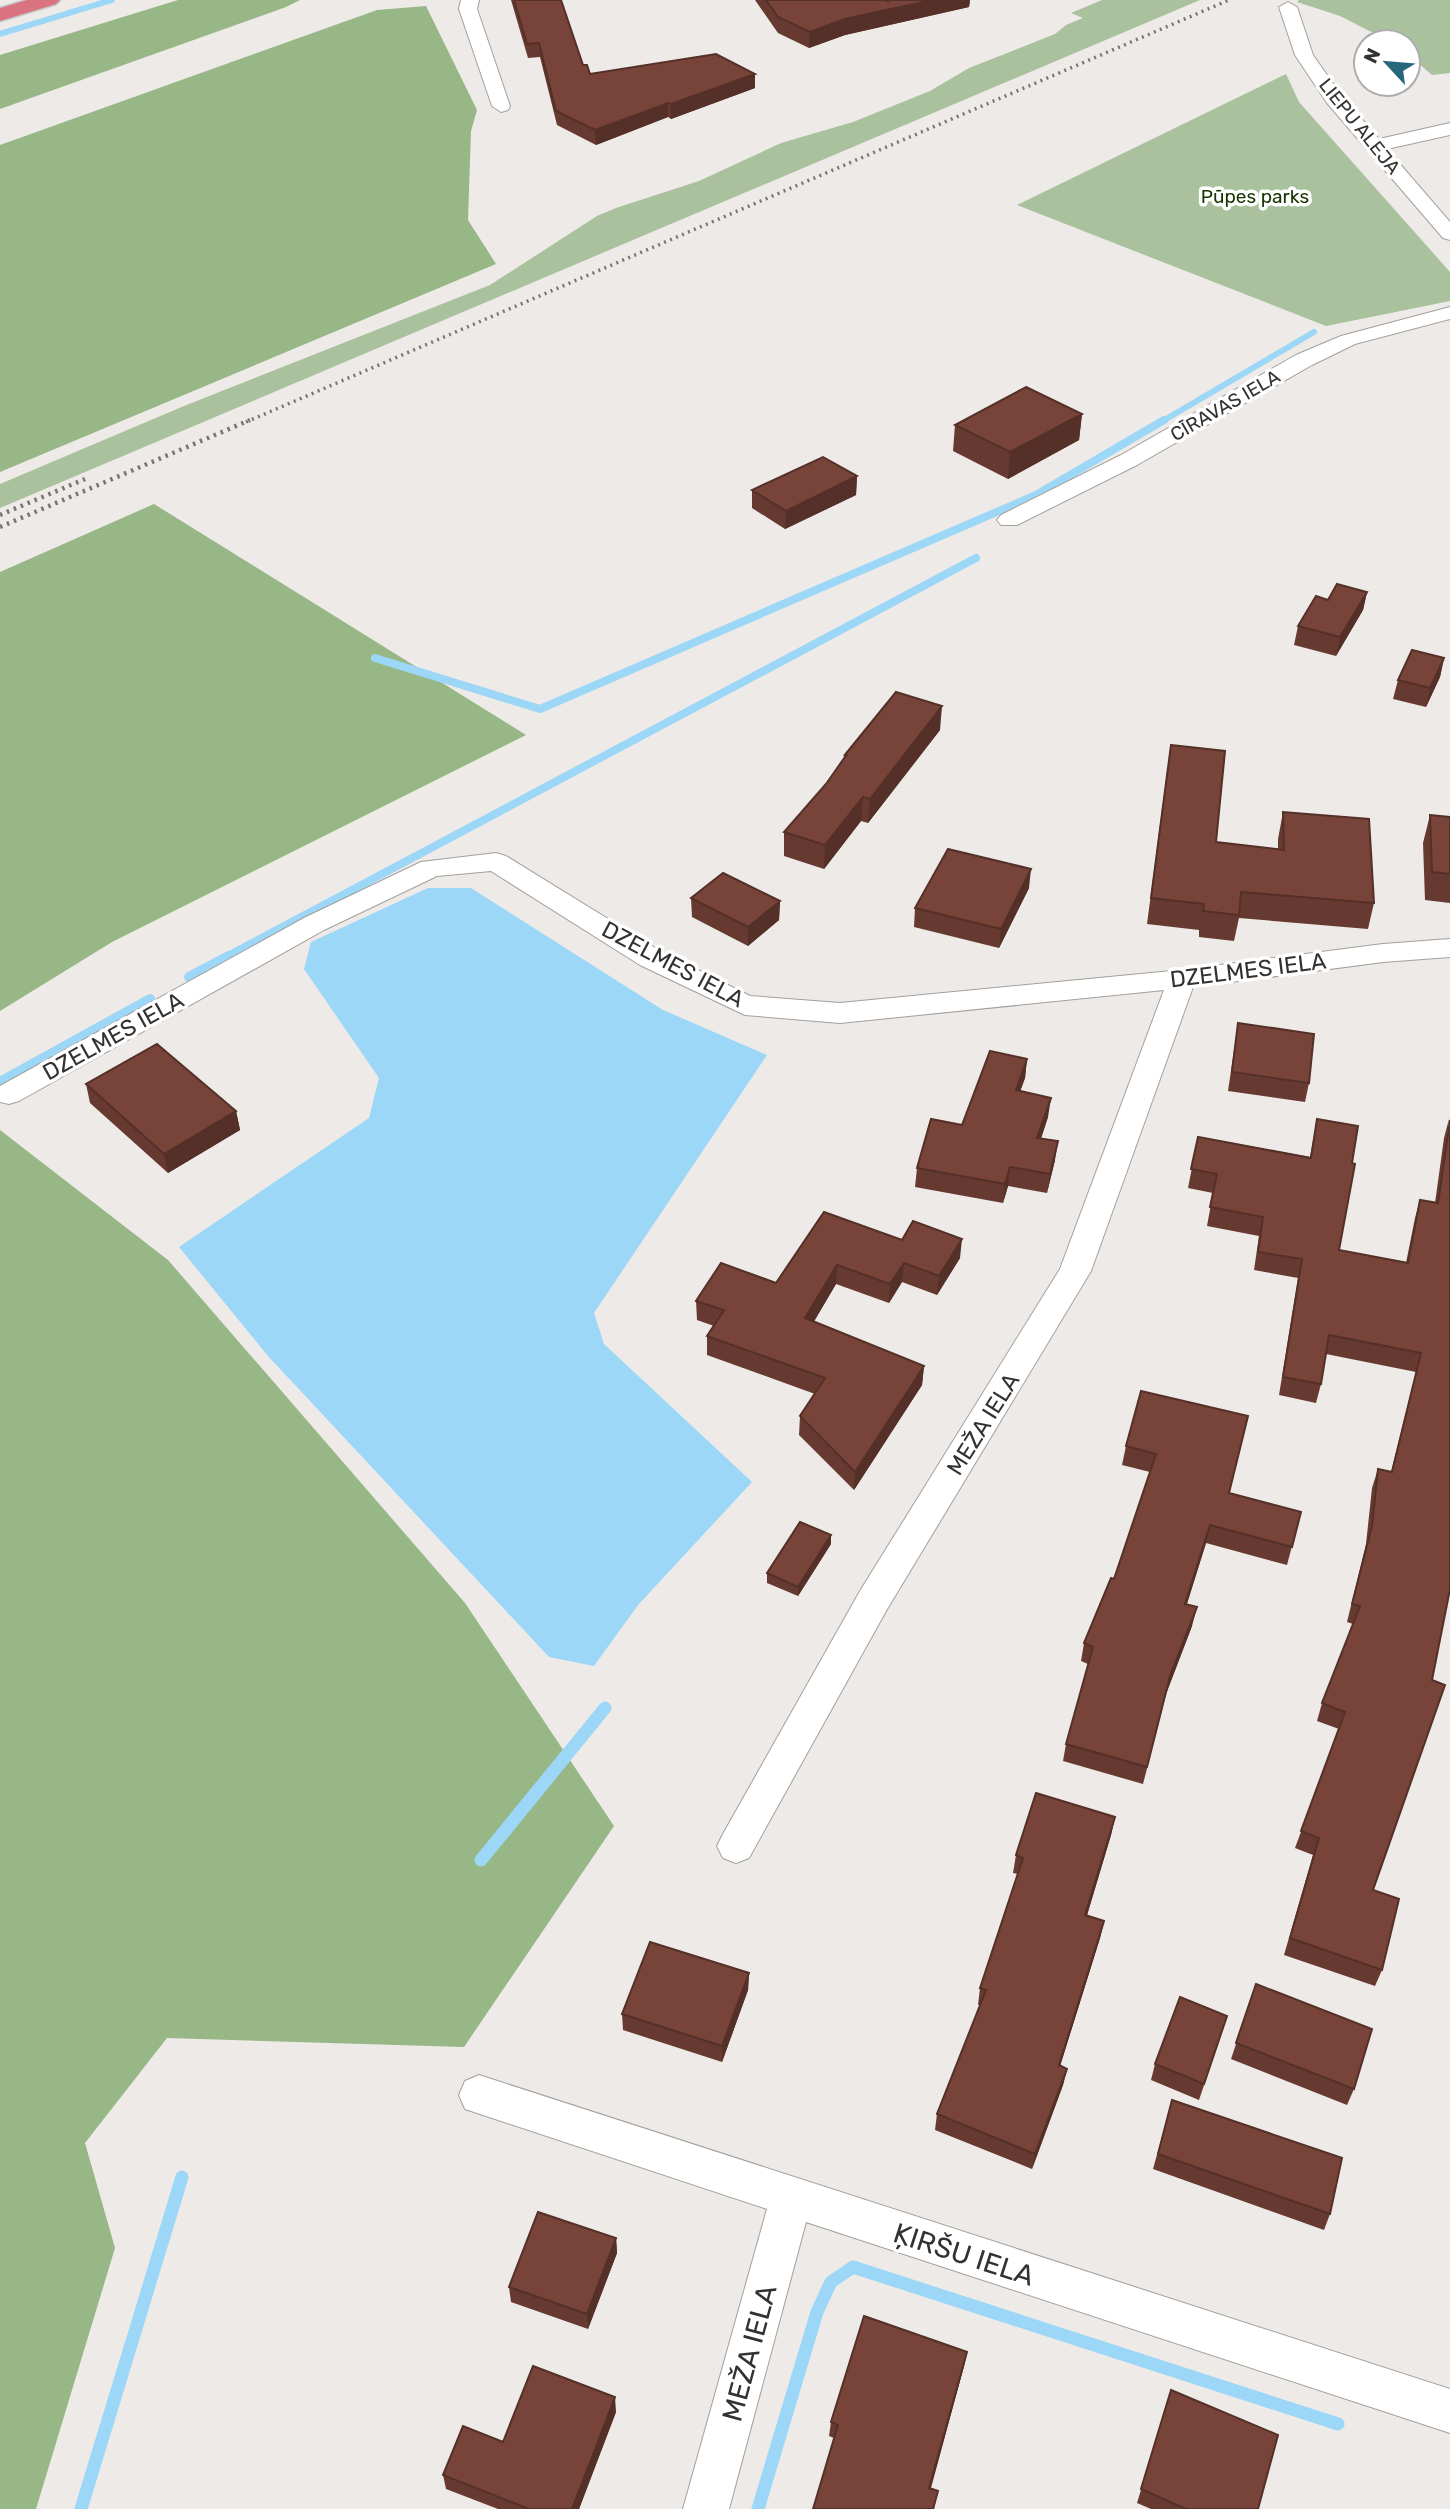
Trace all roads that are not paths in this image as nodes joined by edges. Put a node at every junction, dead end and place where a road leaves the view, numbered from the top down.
1 (48, 0) edge
2 (470, 0) edge
3 (1288, 7) dead end
4 (0, 15) edge
5 (501, 106) dead end
6 (1450, 129) edge
7 (1375, 146) junction
8 (1450, 234) edge
9 (1450, 313) edge
10 (1009, 520) dead end
11 (1450, 948) edge
12 (1182, 979) junction
13 (9, 1094) dead end
14 (736, 1846) dead end
15 (479, 2095) dead end
16 (791, 2198) junction
17 (1450, 2411) edge
18 (706, 2509) edge

1 - 4 highway
2 - 5 street
3 - 7 street, LIEPU ALEJA
6 - 7 street
7 - 8 street, LIEPU ALEJA
9 - 10 street, CĪRAVAS IELA
11 - 12 street, DZELMES IELA
12 - 13 street, DZELMES IELA
12 - 14 street, MEŽA IELA
15 - 16 street, ĶIRŠU IELA
16 - 17 street, ĶIRŠU IELA
16 - 18 street, MEŽA IELA

